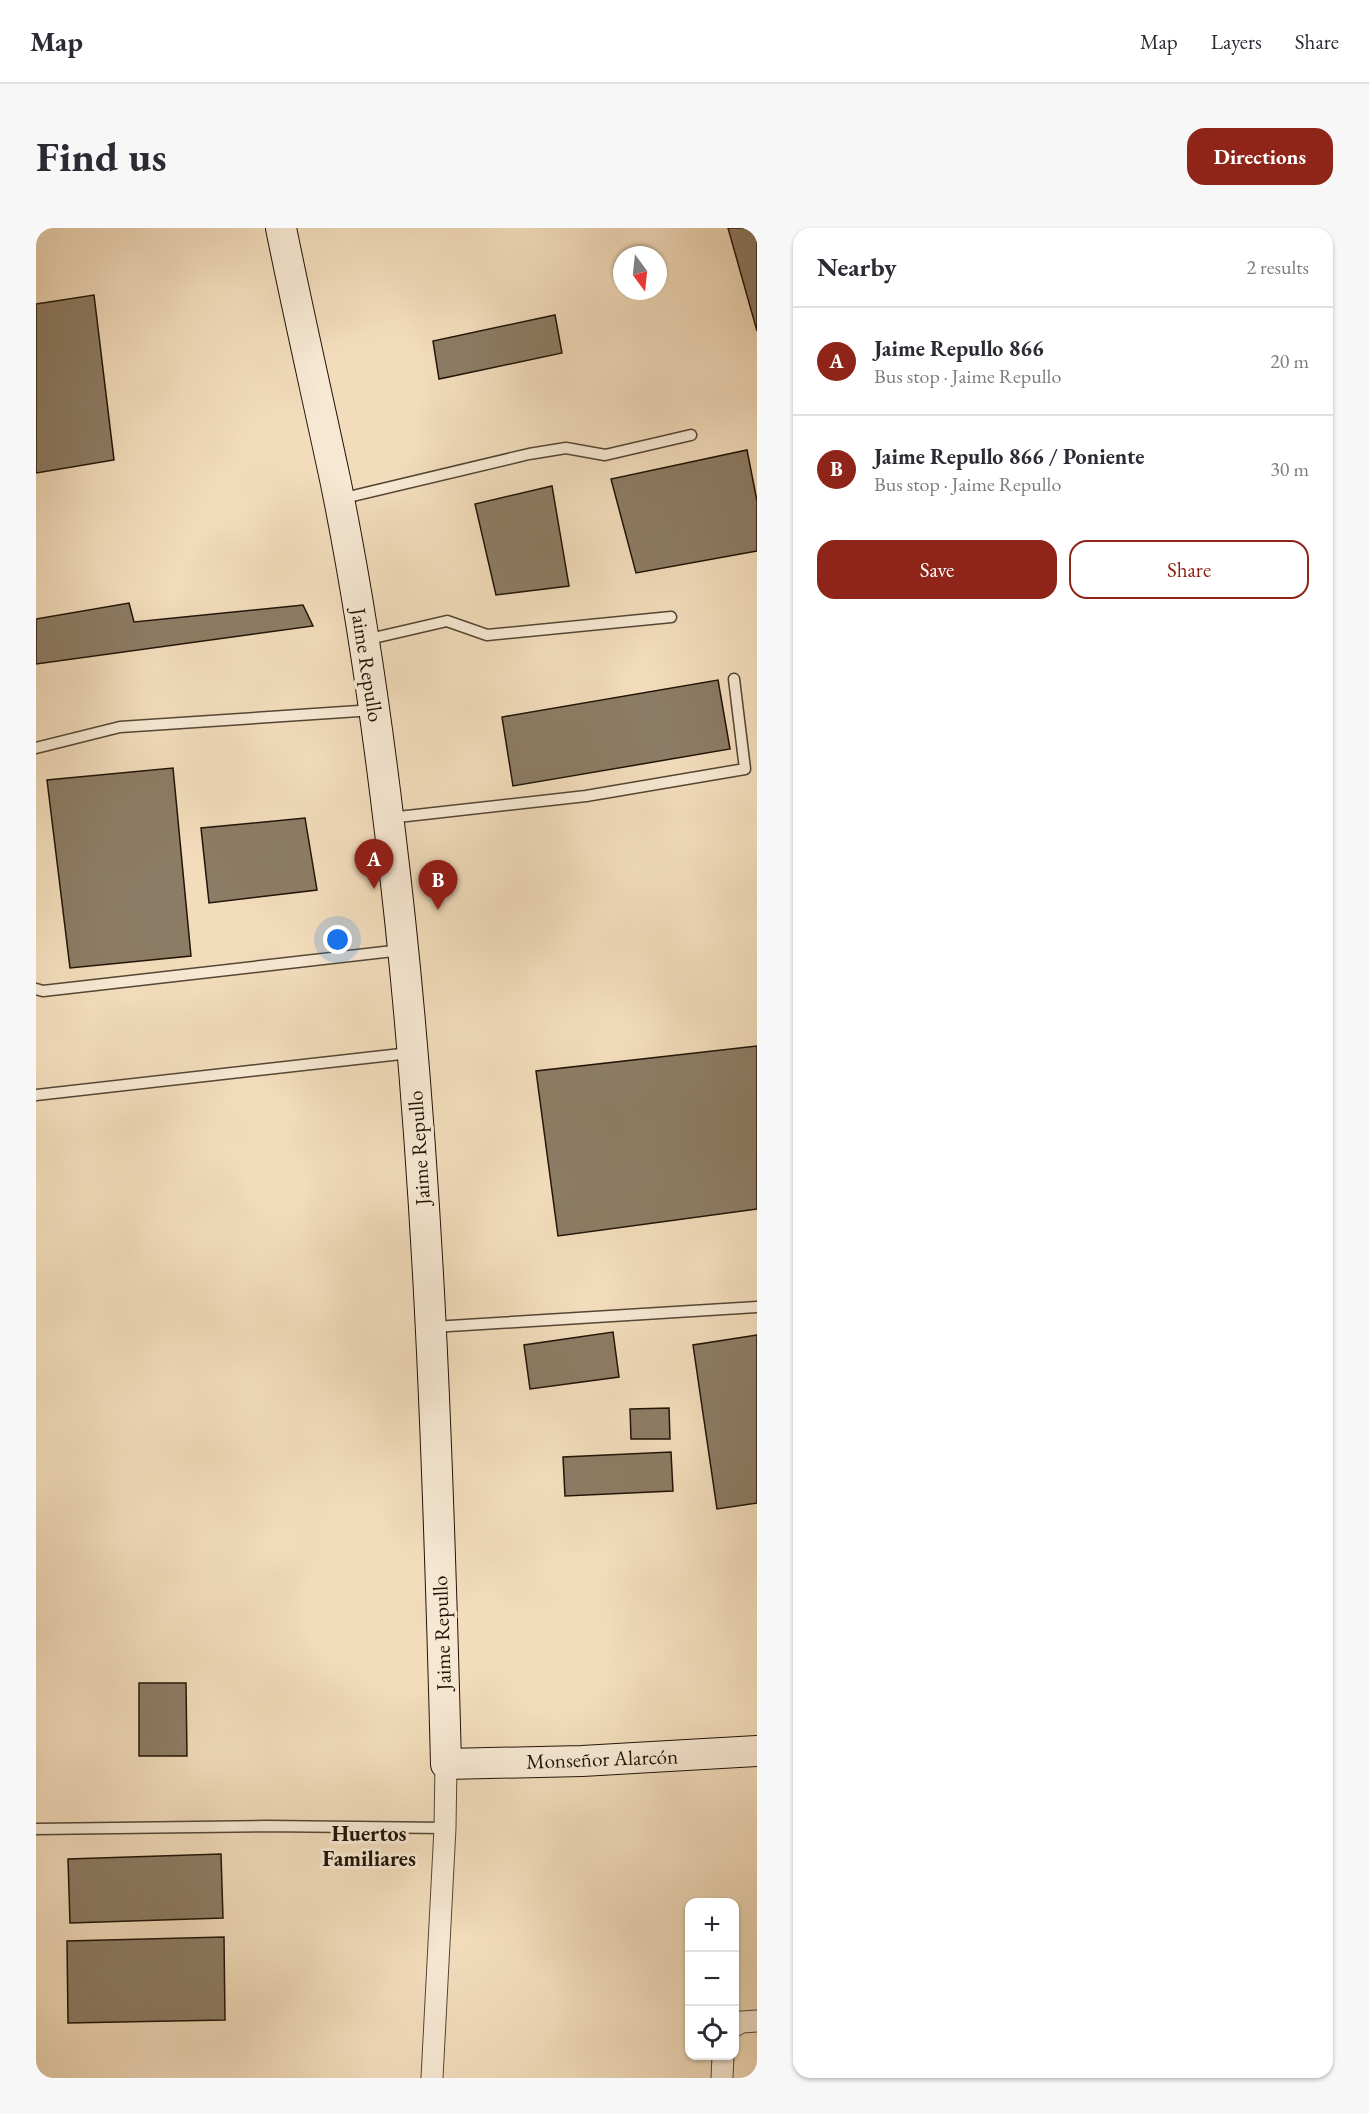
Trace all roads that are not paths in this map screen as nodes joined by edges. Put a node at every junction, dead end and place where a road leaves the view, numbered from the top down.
1 (281, 228) edge
2 (691, 435) dead end
3 (339, 499) junction
4 (671, 617) dead end
5 (363, 640) junction
6 (734, 679) dead end
7 (374, 710) junction
8 (36, 748) edge
9 (388, 818) junction
10 (403, 950) junction
11 (36, 989) edge
12 (413, 1053) junction
13 (36, 1095) edge
14 (757, 1307) edge
15 (430, 1328) junction
16 (757, 1751) edge
17 (446, 1764) junction
18 (446, 1828) junction
19 (36, 1829) edge
20 (757, 2021) edge
21 (739, 2024) edge
22 (723, 2060) edge
23 (432, 2078) edge
24 (722, 2078) edge

1 - 3 street, Jaime Repullo
2 - 3 lane
3 - 5 street, Jaime Repullo
4 - 5 lane
5 - 7 street, Jaime Repullo
6 - 9 lane
7 - 8 lane
7 - 9 street, Jaime Repullo
9 - 10 street, Jaime Repullo
10 - 11 lane
10 - 12 street, Jaime Repullo
12 - 13 lane
12 - 15 street, Jaime Repullo
14 - 15 lane
15 - 17 street, Jaime Repullo
16 - 17 street, Monseñor Alarcón
17 - 18 street, Jaime Repullo
18 - 19 lane
18 - 23 street, Jaime Repullo
20 - 21 street
22 - 24 street

